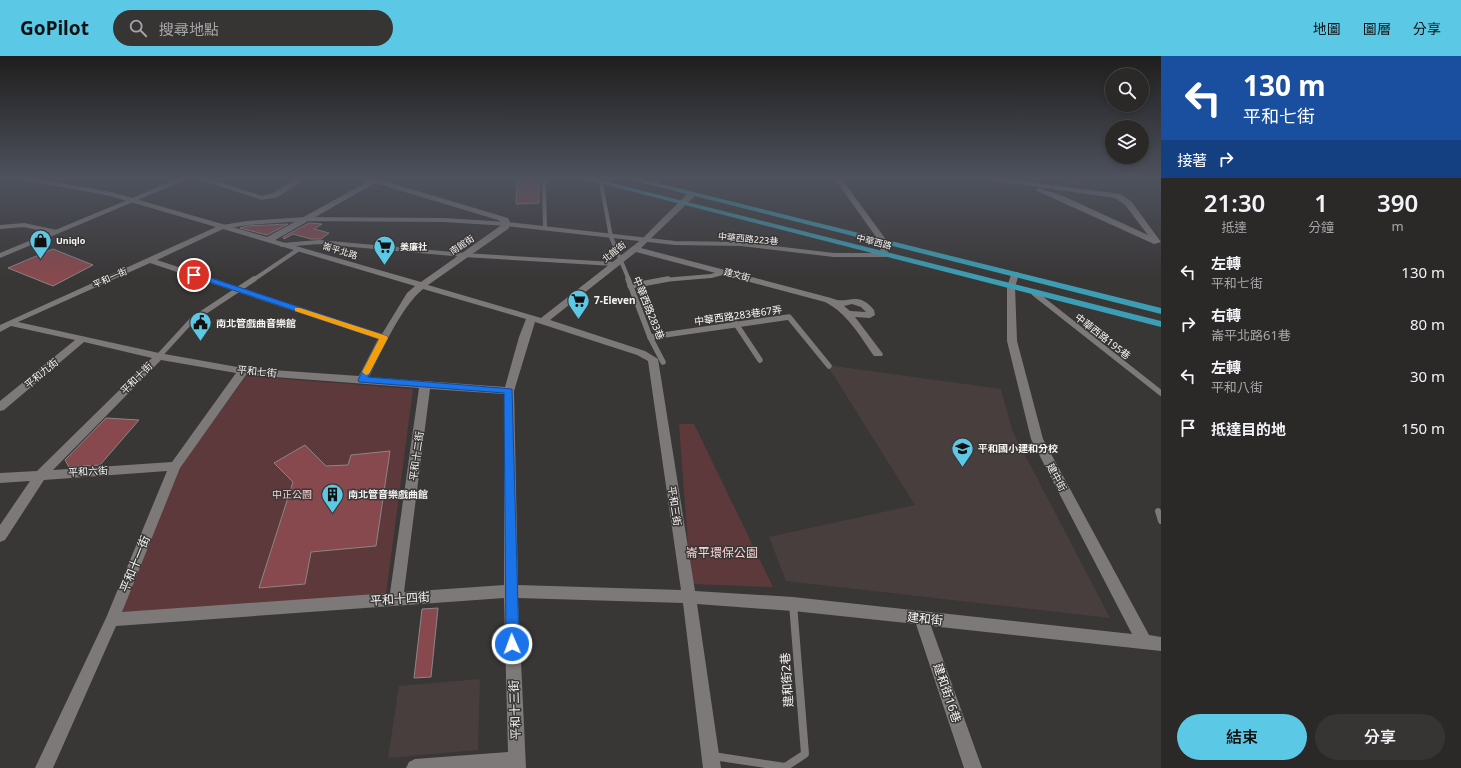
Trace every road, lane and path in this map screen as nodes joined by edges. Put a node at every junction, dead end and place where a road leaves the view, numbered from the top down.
1 (106, 211) edge
2 (164, 211) edge
3 (319, 211) edge
4 (478, 211) edge
5 (545, 211) edge
6 (606, 211) edge
7 (675, 211) edge
8 (711, 211) edge
9 (762, 211) edge
10 (861, 211) edge
11 (1089, 211) edge
12 (1134, 211) edge
13 (305, 219) junction
14 (507, 224) junction
15 (0, 227) edge
16 (220, 228) junction
17 (545, 228) junction
18 (56, 232) junction
19 (611, 236) junction
20 (268, 240) junction
21 (645, 240) junction
22 (883, 241) junction
23 (1159, 243) edge
24 (282, 244) junction
25 (299, 249) junction
26 (635, 249) junction
27 (885, 255) junction
28 (0, 256) edge
29 (464, 256) junction
30 (621, 259) junction
31 (150, 260) junction
32 (614, 264) junction
33 (726, 272) junction
34 (1015, 274) junction
35 (421, 286) junction
36 (630, 286) junction
37 (1011, 287) junction
38 (237, 289) junction
39 (1034, 293) junction
40 (838, 305) junction
41 (1161, 311) edge
42 (848, 314) junction
43 (537, 320) junction
44 (736, 324) junction
45 (1161, 324) edge
46 (4, 326) edge
47 (650, 337) junction
48 (384, 338) junction
49 (82, 340) junction
50 (878, 354) dead end
51 (159, 356) junction
52 (659, 359) junction
53 (760, 360) dead end
54 (829, 366) dead end
55 (243, 371) junction
56 (362, 380) junction
57 (425, 385) junction
58 (509, 391) junction
59 (1161, 393) edge
60 (0, 407) edge
61 (175, 466) junction
62 (41, 474) junction
63 (0, 478) edge
64 (1158, 511) dead end
65 (1161, 521) edge
66 (0, 536) edge
67 (511, 591) junction
68 (689, 597) junction
69 (396, 599) junction
70 (794, 604) junction
71 (921, 618) junction
72 (112, 620) junction
73 (1144, 642) junction
74 (1161, 644) edge
75 (711, 762) edge
76 (517, 764) edge
77 (44, 768) edge
78 (415, 768) edge
79 (973, 768) edge

1 - 18 street
2 - 16 street, 崙平北路
3 - 13 street
4 - 14 street
5 - 17 lane
6 - 19 lane
7 - 21 street, 北館街
8 - 27 main road, 中華西路
9 - 22 main road, 中華西路
10 - 22 street
11 - 23 street
12 - 23 street
13 - 14 lane, 中華西路223巷
13 - 16 lane, 中華西路223巷
13 - 20 street
14 - 17 lane, 中華西路223巷
14 - 29 street, 南館街
15 - 18 lane
16 - 20 street, 崙平北路
16 - 31 street, 平和一街
17 - 19 lane, 中華西路223巷
18 - 28 street
19 - 21 lane, 中華西路223巷
19 - 30 lane, 中華西路283巷
20 - 24 street, 崙平北路
21 - 26 street, 北館街
21 - 27 lane, 中華西路223巷
22 - 27 street
22 - 34 main road, 中華西路
24 - 25 street, 崙平北路
24 - 29 lane
25 - 35 street, 崙平北路
25 - 38 lane, 平和十街
26 - 30 street, 北館街
26 - 33 street, 建文街
27 - 37 main road, 中華西路
29 - 32 lane
29 - 35 street, 南館街
30 - 32 street, 北館街
30 - 36 lane, 中華西路283巷
31 - 38 street
31 - 46 street, 平和一街
32 - 43 street, 北館街
33 - 36 lane
33 - 40 street, 建文街
34 - 37 street, 建中街
34 - 41 main road, 中華西路
35 - 43 street, 崙平北路
35 - 48 street, 南館街
36 - 47 lane, 中華西路283巷
37 - 39 main road, 中華西路
37 - 73 street, 建中街
38 - 48 street
38 - 51 lane, 平和十街
39 - 45 main road, 中華西路
39 - 59 lane, 中華西路195巷
40 - 42 street, 建文街
40 - 42 street
42 - 50 street, 建文街
43 - 52 street
43 - 58 street, 平和十三街
44 - 47 lane, 中華西路283巷67弄
44 - 53 lane
44 - 54 lane, 中華西路283巷67弄
46 - 49 street, 平和七街
47 - 52 lane, 中華西路283巷
48 - 56 street, 南館街
49 - 51 street, 平和七街
49 - 60 street, 平和九街
51 - 55 street, 平和七街
51 - 62 street, 平和十街
52 - 68 street, 平和三街
55 - 56 street, 平和七街
55 - 61 street, 平和十一街
56 - 57 street, 平和七街
57 - 58 street, 平和七街
57 - 69 street, 平和十二街
58 - 67 street, 平和十三街
61 - 62 street, 平和六街
61 - 72 street, 平和十一街
62 - 63 street, 平和六街
62 - 66 street, 平和十街
64 - 65 lane
67 - 68 street, 平和十四街
67 - 69 street, 平和十四街
67 - 76 street, 平和十三街
68 - 70 street, 建和街
68 - 75 street, 平和三街
69 - 72 street, 平和十四街
70 - 71 street, 建和街
70 - 75 lane, 建和街2巷
71 - 73 street, 建和街
71 - 79 street, 建和街16巷
72 - 77 street, 平和十一街
73 - 74 street, 建和街
76 - 78 street

